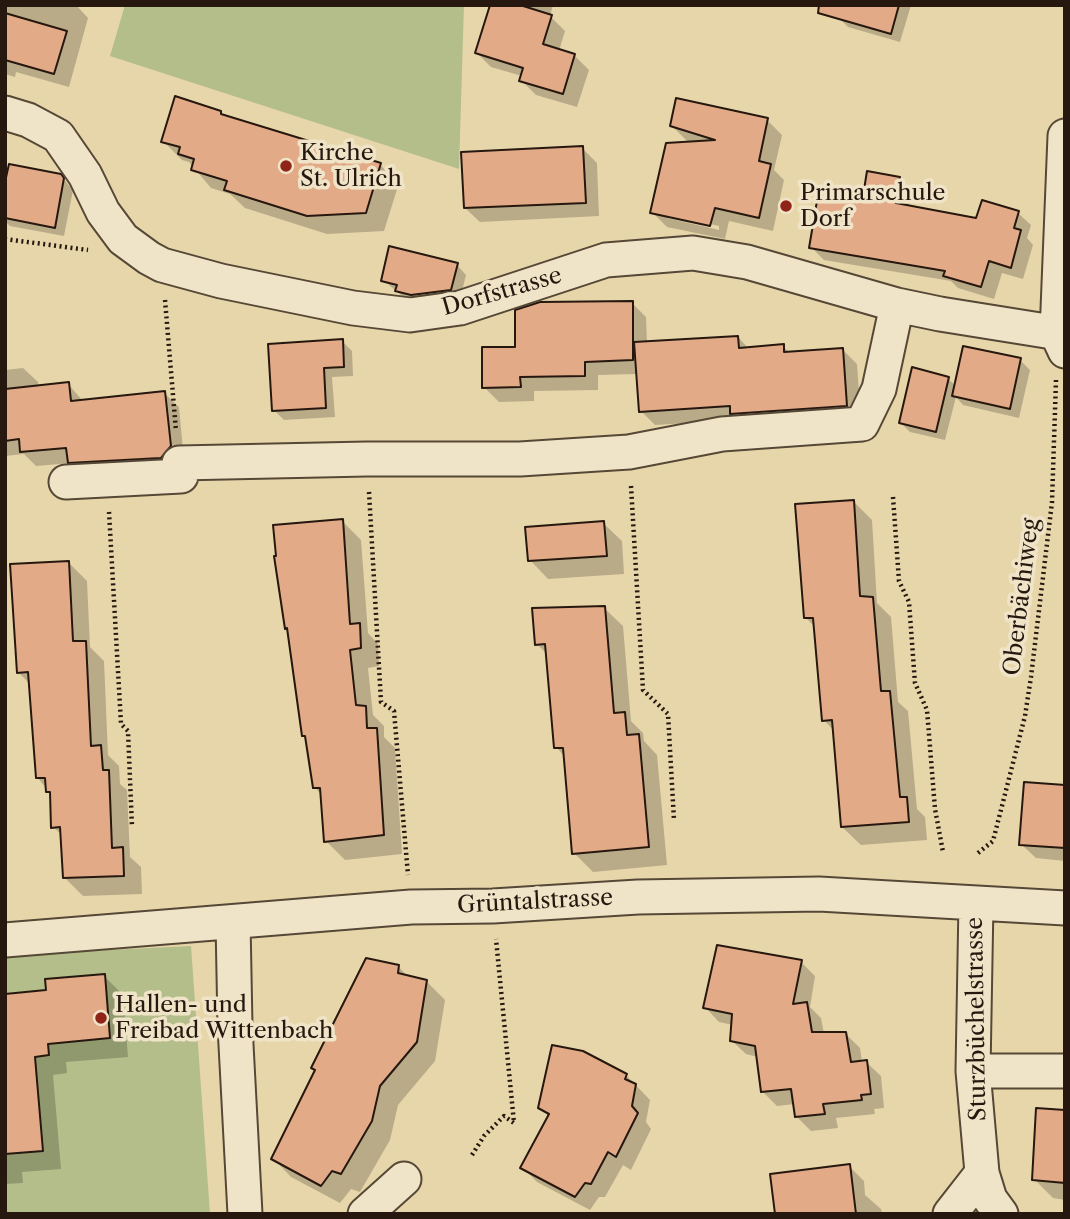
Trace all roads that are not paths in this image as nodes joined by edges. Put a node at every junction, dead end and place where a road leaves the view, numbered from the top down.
1 (5, 113) edge
2 (1065, 136) edge
3 (897, 304) junction
4 (1062, 340) edge
5 (66, 482) dead end
6 (976, 903) junction
7 (1065, 908) edge
8 (233, 922) junction
9 (5, 940) edge
10 (973, 1071) junction
11 (1065, 1071) edge
12 (404, 1179) dead end
13 (989, 1200) edge
14 (245, 1214) edge
15 (365, 1214) edge
16 (950, 1214) edge

1 - 3 street, Dorfstrasse
2 - 4 street
3 - 4 street, Dorfstrasse
3 - 5 street
6 - 7 street, Grüntalstrasse
6 - 8 street, Grüntalstrasse
6 - 10 street, Sturzbüchelstrasse
8 - 9 street, Grüntalstrasse
8 - 14 street
10 - 11 street
10 - 13 street, Sturzbüchelstrasse
12 - 15 street
13 - 16 street

